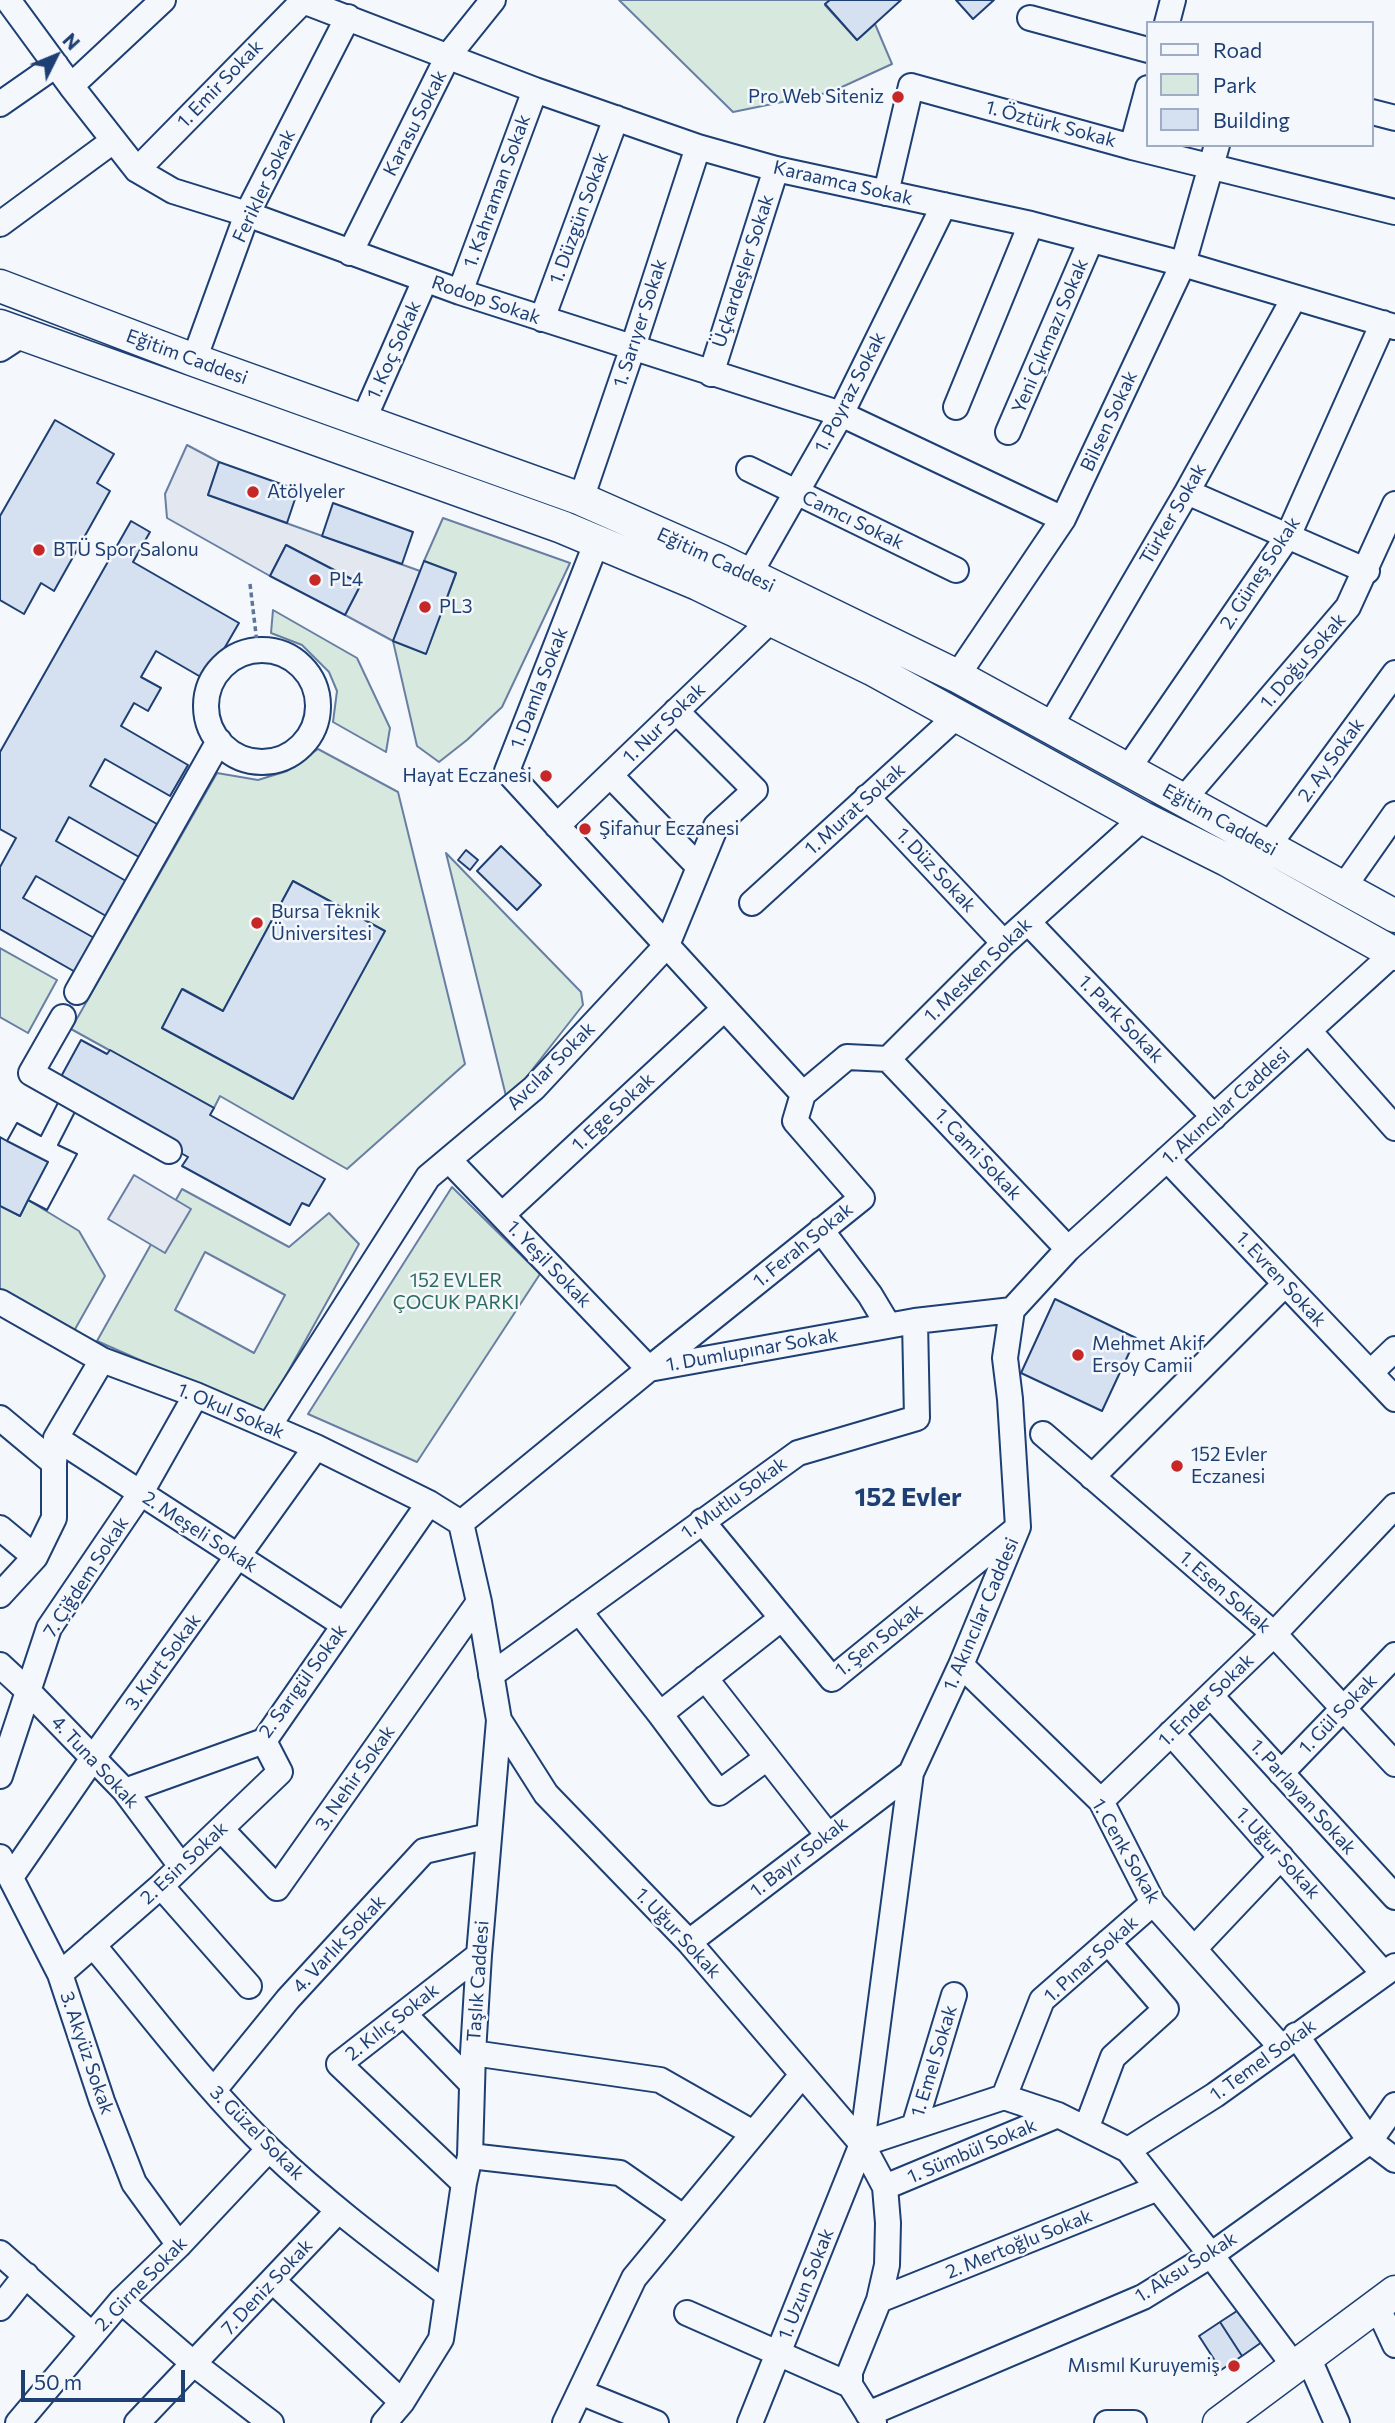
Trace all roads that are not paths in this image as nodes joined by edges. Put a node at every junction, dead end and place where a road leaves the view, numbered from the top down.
1 (8, 0) edge
2 (493, 0) edge
3 (1173, 0) edge
4 (154, 3) edge
5 (292, 4) edge
6 (348, 17) junction
7 (1031, 18) dead end
8 (1168, 21) edge
9 (1146, 49) edge
10 (448, 56) junction
11 (56, 65) junction
12 (71, 86) junction
13 (535, 90) junction
14 (1146, 95) edge
15 (0, 104) edge
16 (1374, 113) edge
17 (615, 118) junction
18 (1395, 118) edge
19 (113, 141) junction
20 (1132, 146) junction
21 (698, 147) junction
22 (1214, 155) edge
23 (776, 169) junction
24 (137, 170) junction
25 (886, 193) junction
26 (944, 205) junction
27 (1395, 212) edge
28 (247, 214) junction
29 (0, 224) edge
30 (1031, 225) junction
31 (1091, 240) junction
32 (350, 253) junction
33 (1183, 264) junction
34 (425, 280) junction
35 (0, 286) edge
36 (460, 292) junction
37 (1294, 298) junction
38 (542, 319) junction
39 (1389, 325) edge
40 (8, 337) edge
41 (633, 347) junction
42 (194, 360) junction
43 (711, 374) junction
44 (956, 407) dead end
45 (841, 414) junction
46 (363, 421) junction
47 (1008, 432) dead end
48 (749, 469) dead end
49 (1187, 492) junction
50 (797, 493) junction
51 (581, 499) junction
52 (1395, 504) edge
53 (1063, 519) junction
54 (1288, 536) junction
55 (597, 541) junction
56 (956, 570) dead end
57 (1367, 571) junction
58 (749, 575) junction
59 (771, 620) junction
60 (1395, 673) edge
61 (957, 676) junction
62 (676, 711) junction
63 (958, 715) junction
64 (1049, 728) junction
65 (219, 741) junction
66 (1127, 770) junction
67 (610, 775) junction
68 (867, 797) junction
69 (1183, 800) junction
70 (1395, 814) edge
71 (1143, 818) junction
72 (557, 826) junction
73 (1268, 846) junction
74 (699, 867) junction
75 (1343, 888) junction
76 (752, 903) dead end
77 (1395, 916) edge
78 (1028, 922) junction
79 (1004, 943) junction
80 (667, 945) junction
81 (1394, 954) edge
82 (77, 992) dead end
83 (724, 1009) junction
84 (63, 1017) dead end
85 (1309, 1031) junction
86 (888, 1059) junction
87 (803, 1094) junction
88 (1214, 1117) junction
89 (1395, 1128) edge
90 (169, 1151) dead end
91 (1167, 1159) junction
92 (449, 1160) junction
93 (502, 1215) junction
94 (821, 1230) junction
95 (1068, 1249) junction
96 (1285, 1284) junction
97 (0, 1302) edge
98 (1012, 1310) junction
99 (915, 1321) junction
100 (888, 1325) junction
101 (1395, 1349) edge
102 (102, 1360) junction
103 (649, 1369) junction
104 (1370, 1373) junction
105 (196, 1395) junction
106 (1395, 1399) edge
107 (0, 1418) edge
108 (269, 1426) junction
109 (1043, 1434) dead end
110 (57, 1438) junction
111 (316, 1447) junction
112 (54, 1463) junction
113 (1092, 1477) junction
114 (140, 1494) junction
115 (429, 1503) junction
116 (1395, 1506) edge
117 (702, 1521) junction
118 (461, 1523) junction
119 (1018, 1527) junction
120 (0, 1528) edge
121 (35, 1557) junction
122 (239, 1558) junction
123 (0, 1595) edge
124 (479, 1602) junction
125 (579, 1611) junction
126 (782, 1618) junction
127 (344, 1625) junction
128 (1274, 1634) junction
129 (1395, 1655) edge
130 (0, 1665) edge
131 (961, 1665) junction
132 (491, 1675) junction
133 (705, 1678) junction
134 (28, 1690) junction
135 (1211, 1696) junction
136 (1343, 1709) junction
137 (660, 1714) junction
138 (499, 1720) junction
139 (1171, 1733) junction
140 (264, 1741) junction
141 (93, 1758) junction
142 (767, 1758) junction
143 (1395, 1765) edge
144 (911, 1773) junction
145 (1281, 1773) junction
146 (0, 1776) edge
147 (125, 1791) junction
148 (1101, 1801) junction
149 (221, 1829) junction
150 (827, 1834) junction
151 (489, 1836) junction
152 (1281, 1857) junction
153 (5, 1867) edge
154 (181, 1867) junction
155 (161, 1885) junction
156 (1395, 1897) edge
157 (1153, 1903) junction
158 (689, 1942) junction
159 (1108, 1942) junction
160 (93, 1945) junction
161 (1194, 1949) junction
162 (478, 1955) junction
163 (1389, 1970) edge
164 (60, 1974) junction
165 (249, 1986) dead end
166 (954, 1995) dead end
167 (404, 2014) junction
168 (1288, 2041) junction
169 (473, 2053) junction
170 (802, 2074) junction
171 (472, 2084) junction
172 (214, 2090) junction
173 (1004, 2097) junction
174 (1395, 2105) edge
175 (1059, 2115) junction
176 (914, 2127) junction
177 (1086, 2129) junction
178 (753, 2133) junction
179 (1370, 2141) junction
180 (862, 2144) junction
181 (269, 2149) junction
182 (1128, 2150) junction
183 (470, 2156) junction
184 (1395, 2160) edge
185 (464, 2183) junction
186 (885, 2188) junction
187 (1158, 2188) junction
188 (338, 2211) junction
189 (683, 2217) junction
190 (179, 2245) junction
191 (0, 2253) edge
192 (1211, 2255) junction
193 (26, 2275) junction
194 (273, 2281) junction
195 (447, 2294) junction
196 (1386, 2299) edge
197 (879, 2300) junction
198 (121, 2301) junction
199 (0, 2308) edge
200 (687, 2313) dead end
201 (91, 2334) junction
202 (1395, 2345) edge
203 (779, 2353) junction
204 (1301, 2362) junction
205 (194, 2364) junction
206 (850, 2385) junction
207 (580, 2392) junction
208 (402, 2402) junction
209 (868, 2420) edge
210 (18, 2423) edge
211 (137, 2423) edge
212 (271, 2423) edge
213 (384, 2423) edge
214 (565, 2423) edge
215 (656, 2423) edge
216 (750, 2423) edge
217 (1107, 2423) edge
218 (1134, 2423) edge
219 (1219, 2423) edge
220 (1337, 2423) edge

1 - 11 street
2 - 10 street, Karasu Sokak
3 - 8 street
4 - 12 street
5 - 6 street, Karaamca Sokak
5 - 24 street, 1. Emir Sokak
6 - 10 street, Karaamca Sokak
6 - 28 street, Ferikler Sokak
7 - 9 street
10 - 13 street, Karaamca Sokak
10 - 32 street, Karasu Sokak
11 - 12 street
11 - 15 street
12 - 19 street
13 - 17 street, Karaamca Sokak
13 - 36 street, 1. Kahraman Sokak
14 - 20 street
16 - 18 street
17 - 21 street, Karaamca Sokak
17 - 38 street, 1. Düzgün Sokak
19 - 24 street
19 - 29 street
20 - 22 street, 1. Öztürk Sokak
20 - 25 street, 1. Öztürk Sokak
21 - 23 street, Karaamca Sokak
21 - 41 street, 1. Sarıyer Sokak
22 - 27 street, 1. Öztürk Sokak
22 - 33 street, Bilsen Sokak
23 - 25 street, Karaamca Sokak
23 - 43 street, Üçkardeşler Sokak
24 - 28 street, Rodop Sokak
25 - 26 street, Karaamca Sokak
26 - 30 street, Karaamca Sokak
26 - 45 street, 1. Poyraz Sokak
28 - 32 street, Rodop Sokak
28 - 42 street, Ferikler Sokak
30 - 31 street, Karaamca Sokak
30 - 44 street
31 - 33 street, Karaamca Sokak
31 - 47 street, Yeni Çıkmazı Sokak
32 - 34 street, Rodop Sokak
33 - 37 street, Karaamca Sokak
33 - 53 street, Bilsen Sokak
34 - 36 street, Rodop Sokak
34 - 46 street, 1. Koç Sokak
35 - 42 main road, Eğitim Caddesi
36 - 38 street, Rodop Sokak
37 - 39 street, Karaamca Sokak
37 - 49 street, Türker Sokak
38 - 41 street, Rodop Sokak
39 - 54 street, 2. Güneş Sokak
40 - 55 main road, Eğitim Caddesi
41 - 43 street, Rodop Sokak
41 - 51 street, 1. Sarıyer Sokak
42 - 46 main road, Eğitim Caddesi
43 - 45 street, Rodop Sokak
45 - 50 street, 1. Poyraz Sokak
45 - 53 street, Rodop Sokak
46 - 51 main road, Eğitim Caddesi
48 - 50 street, Camcı Sokak
49 - 54 street
49 - 64 street, Türker Sokak
50 - 56 street, Camcı Sokak
50 - 58 street, 1. Poyraz Sokak
51 - 58 main road, Eğitim Caddesi
52 - 57 street, 1. Doğu Sokak
53 - 61 street, Bilsen Sokak
54 - 57 street
54 - 66 street, 2. Güneş Sokak
55 - 59 main road, Eğitim Caddesi
55 - 72 street, 1. Damla Sokak
57 - 69 street, 1. Doğu Sokak
58 - 61 main road, Eğitim Caddesi
59 - 62 street, 1. Nur Sokak
59 - 63 main road, Eğitim Caddesi
60 - 73 street, 2. Ay Sokak
61 - 64 main road, Eğitim Caddesi
62 - 67 street, 1. Nur Sokak
62 - 74 street, Avcılar Sokak
63 - 68 street, 1. Murat Sokak
63 - 71 main road, Eğitim Caddesi
64 - 66 main road, Eğitim Caddesi
65 - 65 street
65 - 82 street
66 - 69 main road, Eğitim Caddesi
67 - 72 street, 1. Nur Sokak
67 - 74 street
68 - 76 street, 1. Murat Sokak
68 - 79 street, 1. Düz Sokak
69 - 73 main road, Eğitim Caddesi
70 - 75 street
71 - 78 street, 1. Mesken Sokak
71 - 81 main road, Eğitim Caddesi
72 - 80 street, 1. Damla Sokak
73 - 75 main road, Eğitim Caddesi
74 - 80 street, Avcılar Sokak
75 - 77 main road, Eğitim Caddesi
78 - 79 street, 1. Mesken Sokak
78 - 88 street, 1. Park Sokak
79 - 86 street, 1. Mesken Sokak
80 - 83 street
80 - 92 street, Avcılar Sokak
81 - 85 street, 1. Akıncılar Caddesi
83 - 87 street
83 - 93 street, 1. Ege Sokak
84 - 90 street
85 - 88 street, 1. Akıncılar Caddesi
85 - 89 street
86 - 87 street
86 - 95 street, 1. Cami Sokak
87 - 94 street, 1. Ferah Sokak
88 - 91 street, 1. Akıncılar Caddesi
91 - 95 street, 1. Akıncılar Caddesi
91 - 96 street, 1. Evren Sokak
92 - 93 street, 1. Yeşil Sokak
92 - 108 street, Avcılar Sokak
93 - 103 street, 1. Yeşil Sokak
94 - 100 street
94 - 103 street, 1. Ferah Sokak
95 - 98 street, 1. Akıncılar Caddesi
96 - 104 street, 1. Evren Sokak
96 - 113 street
97 - 102 street, 1. Okul Sokak
98 - 99 street, 1. Dumlupınar Sokak
98 - 119 street, 1. Akıncılar Caddesi
99 - 100 street, 1. Dumlupınar Sokak
99 - 117 street, 1. Mutlu Sokak
100 - 103 street, 1. Dumlupınar Sokak
101 - 104 street
102 - 105 street, 1. Okul Sokak
102 - 110 street
103 - 118 street, 1. Dumlupınar Sokak
104 - 106 street, 1. Evren Sokak
105 - 108 street, 1. Okul Sokak
105 - 114 street, 7. Çiğdem Sokak
107 - 112 street
108 - 111 street, 1. Okul Sokak
109 - 113 street, 1. Esen Sokak
110 - 112 street
110 - 114 street, 2. Meşeli Sokak
111 - 115 street, 1. Okul Sokak
111 - 122 street, 3. Kurt Sokak
112 - 121 street
113 - 128 street, 1. Esen Sokak
114 - 122 street, 2. Meşeli Sokak
114 - 134 street, 7. Çiğdem Sokak
115 - 118 street, 1. Okul Sokak
115 - 127 street, 2. Sarıgül Sokak
116 - 128 street, 1. Ender Sokak
117 - 125 street, 1. Mutlu Sokak
117 - 126 street, 1. Şen Sokak
118 - 124 street, Taşlık Caddesi
119 - 126 street, 1. Şen Sokak
119 - 131 street, 1. Akıncılar Caddesi
120 - 121 street
121 - 123 street
122 - 127 street, 2. Meşeli Sokak
122 - 141 street, 3. Kurt Sokak
124 - 132 street, Taşlık Caddesi
124 - 149 street, 3. Nehir Sokak
125 - 132 street, 1. Mutlu Sokak
125 - 137 street
126 - 133 street
127 - 140 street, 2. Sarıgül Sokak
128 - 135 street, 1. Ender Sokak
128 - 136 street, 1. Esen Sokak
129 - 136 street, 1. Gül Sokak
130 - 134 street, 4. Tuna Sokak
131 - 144 street, 1. Akıncılar Caddesi
131 - 148 street, 1. Cenk Sokak
132 - 138 street, Taşlık Caddesi
133 - 137 street
133 - 142 street
134 - 141 street, 4. Tuna Sokak
134 - 146 street
135 - 139 street, 1. Ender Sokak
135 - 145 street, 1. Parlayan Sokak
136 - 143 street, 1. Esen Sokak
136 - 145 street, 1. Gül Sokak
137 - 142 street
138 - 151 street, Taşlık Caddesi
138 - 158 street, 1. Uğur Sokak
139 - 148 street, 1. Ender Sokak
139 - 152 street, 1. Uğur Sokak
140 - 147 street, 2. Sarıgül Sokak
140 - 149 street, 2. Esin Sokak
141 - 147 street, 4. Tuna Sokak
141 - 153 street, 3. Kurt Sokak
142 - 150 street
144 - 150 street, 1. Bayır Sokak
144 - 180 street, 1. Akıncılar Caddesi
145 - 156 street, 1. Parlayan Sokak
147 - 154 street, 4. Tuna Sokak
148 - 157 street, 1. Cenk Sokak
149 - 154 street, 2. Esin Sokak
150 - 158 street, 1. Bayır Sokak
151 - 162 street, Taşlık Caddesi
151 - 172 street, 4. Varlık Sokak
152 - 161 street
152 - 163 street, 1. Uğur Sokak
153 - 164 street, 3. Akyüz Sokak
154 - 155 street, 2. Esin Sokak
155 - 160 street, 2. Esin Sokak
155 - 165 street
157 - 159 street, 1. Pınar Sokak
157 - 161 street, 1. Cenk Sokak
158 - 170 street, 1. Uğur Sokak
159 - 173 street, 1. Pınar Sokak
159 - 177 street
160 - 164 street, 2. Esin Sokak
160 - 172 street, 3. Güzel Sokak
161 - 168 street, 1. Cenk Sokak
162 - 167 street, 2. Kılıç Sokak
162 - 169 street, Taşlık Caddesi
163 - 168 street, 1. Temel Sokak
164 - 190 street, 3. Akyüz Sokak
166 - 176 street, 1. Emel Sokak
167 - 171 street
167 - 185 street, 2. Kılıç Sokak
168 - 179 street, 1. Cenk Sokak
168 - 182 street, 1. Temel Sokak
169 - 171 street, Taşlık Caddesi
169 - 178 street
170 - 178 street
170 - 180 street, 1. Uğur Sokak
171 - 183 street, Taşlık Caddesi
172 - 181 street, 3. Güzel Sokak
173 - 175 street
173 - 176 street
174 - 179 street, 1. Aksu Sokak
175 - 177 street
175 - 186 street, 1. Sümbül Sokak
176 - 180 street
177 - 182 street
178 - 189 street
179 - 184 street, 1. Cenk Sokak
179 - 192 street, 1. Aksu Sokak
180 - 186 street
180 - 203 street, 1. Uzun Sokak
181 - 188 street, 3. Güzel Sokak
181 - 190 street, 2. Girne Sokak
182 - 187 street
183 - 185 street, Taşlık Caddesi
183 - 189 street
185 - 195 street, Taşlık Caddesi
186 - 197 street
187 - 192 street
187 - 197 street, 2. Mertoğlu Sokak
188 - 194 street, 7. Deniz Sokak
188 - 195 street, 3. Güzel Sokak
189 - 207 street
190 - 198 street, 2. Girne Sokak
191 - 193 street
192 - 204 street
192 - 209 street, 1. Aksu Sokak
193 - 199 street
193 - 201 street
194 - 205 street, 7. Deniz Sokak
194 - 208 street
195 - 208 street, Taşlık Caddesi
196 - 202 street
196 - 204 main road
197 - 206 street
198 - 201 street, 2. Girne Sokak
198 - 205 street
200 - 203 street
201 - 210 street, 2. Girne Sokak
203 - 206 street
203 - 216 street, 1. Uzun Sokak
204 - 219 main road
204 - 220 street
205 - 211 street, 7. Deniz Sokak
205 - 212 street
206 - 209 street
207 - 214 street
207 - 215 street
208 - 213 street, Taşlık Caddesi
217 - 218 street

